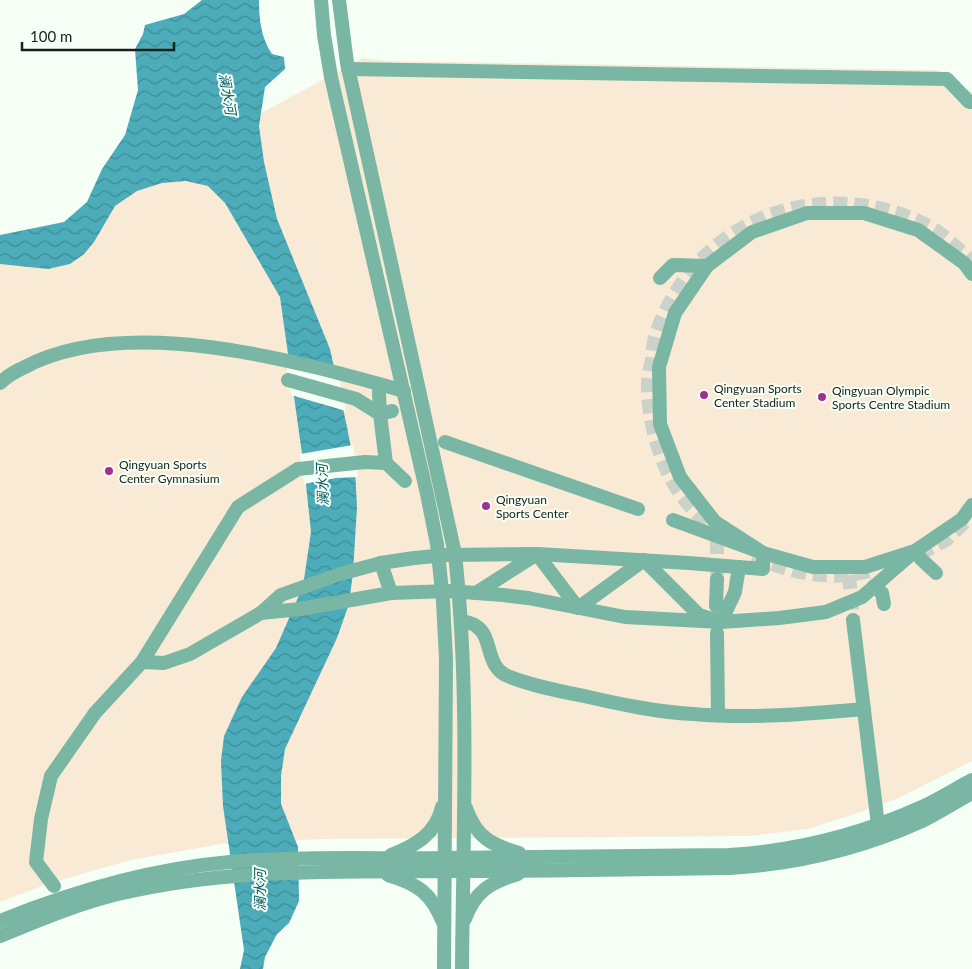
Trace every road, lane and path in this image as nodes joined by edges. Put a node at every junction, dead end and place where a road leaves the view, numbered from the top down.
1 (321, 0) edge
2 (339, 0) edge
3 (348, 69) junction
4 (972, 102) edge
5 (707, 266) junction
6 (972, 274) edge
7 (660, 278) dead end
8 (288, 380) dead end
9 (0, 383) edge
10 (404, 391) junction
11 (380, 392) dead end
12 (386, 412) junction
13 (445, 442) dead end
14 (386, 463) junction
15 (405, 481) dead end
16 (972, 506) edge
17 (638, 509) dead end
18 (673, 520) dead end
19 (967, 521) edge
20 (915, 551) junction
21 (763, 553) junction
22 (537, 554) junction
23 (644, 560) junction
24 (382, 563) junction
25 (739, 567) junction
26 (936, 573) dead end
27 (716, 578) tunnel mouth
28 (874, 586) junction
29 (391, 593) junction
30 (476, 593) junction
31 (884, 604) dead end
32 (716, 606) dead end
33 (578, 608) junction
34 (261, 613) junction
35 (461, 620) junction
36 (853, 620) tunnel mouth
37 (719, 628) junction
38 (142, 662) junction
39 (864, 709) junction
40 (718, 715) junction
41 (972, 780) edge
42 (445, 792) junction
43 (972, 793) edge
44 (463, 801) junction
45 (878, 825) junction
46 (382, 858) junction
47 (531, 864) junction
48 (304, 865) junction
49 (445, 865) junction
50 (463, 865) junction
51 (228, 869) junction
52 (370, 872) junction
53 (54, 886) dead end
54 (0, 921) edge
55 (444, 927) junction
56 (462, 929) junction
57 (0, 936) edge
58 (444, 969) edge
59 (462, 969) edge

1 - 10 street
2 - 3 street
3 - 4 street
3 - 35 street
5 - 6 street
5 - 7 street
5 - 21 street
8 - 12 street
9 - 10 street
10 - 42 street
11 - 12 street
12 - 14 street
13 - 17 street
14 - 15 street
14 - 38 street
16 - 19 street
18 - 21 street
19 - 20 street
20 - 21 street
20 - 26 street
20 - 28 street
21 - 25 street
22 - 23 street
22 - 24 street, bridge
22 - 30 street, bridge
22 - 33 street
23 - 25 street
23 - 33 street
23 - 37 street
24 - 29 street
24 - 34 street, bridge
25 - 37 street
27 - 32 street
28 - 31 street
28 - 37 street
29 - 30 street, bridge
29 - 34 street, bridge
30 - 33 street, bridge
33 - 37 street
34 - 38 street
35 - 40 street
35 - 44 street
36 - 39 street
37 - 40 street
38 - 53 street
39 - 40 street
39 - 45 street
41 - 45 street
42 - 46 street
42 - 49 street
43 - 47 street
44 - 47 street
44 - 50 street
45 - 47 street
46 - 48 street
46 - 49 street
47 - 50 street
47 - 56 street
48 - 51 street
48 - 52 street
49 - 50 street
49 - 52 street
49 - 55 street
50 - 56 street
51 - 54 street
51 - 57 street
52 - 55 street
55 - 58 street
56 - 59 street

